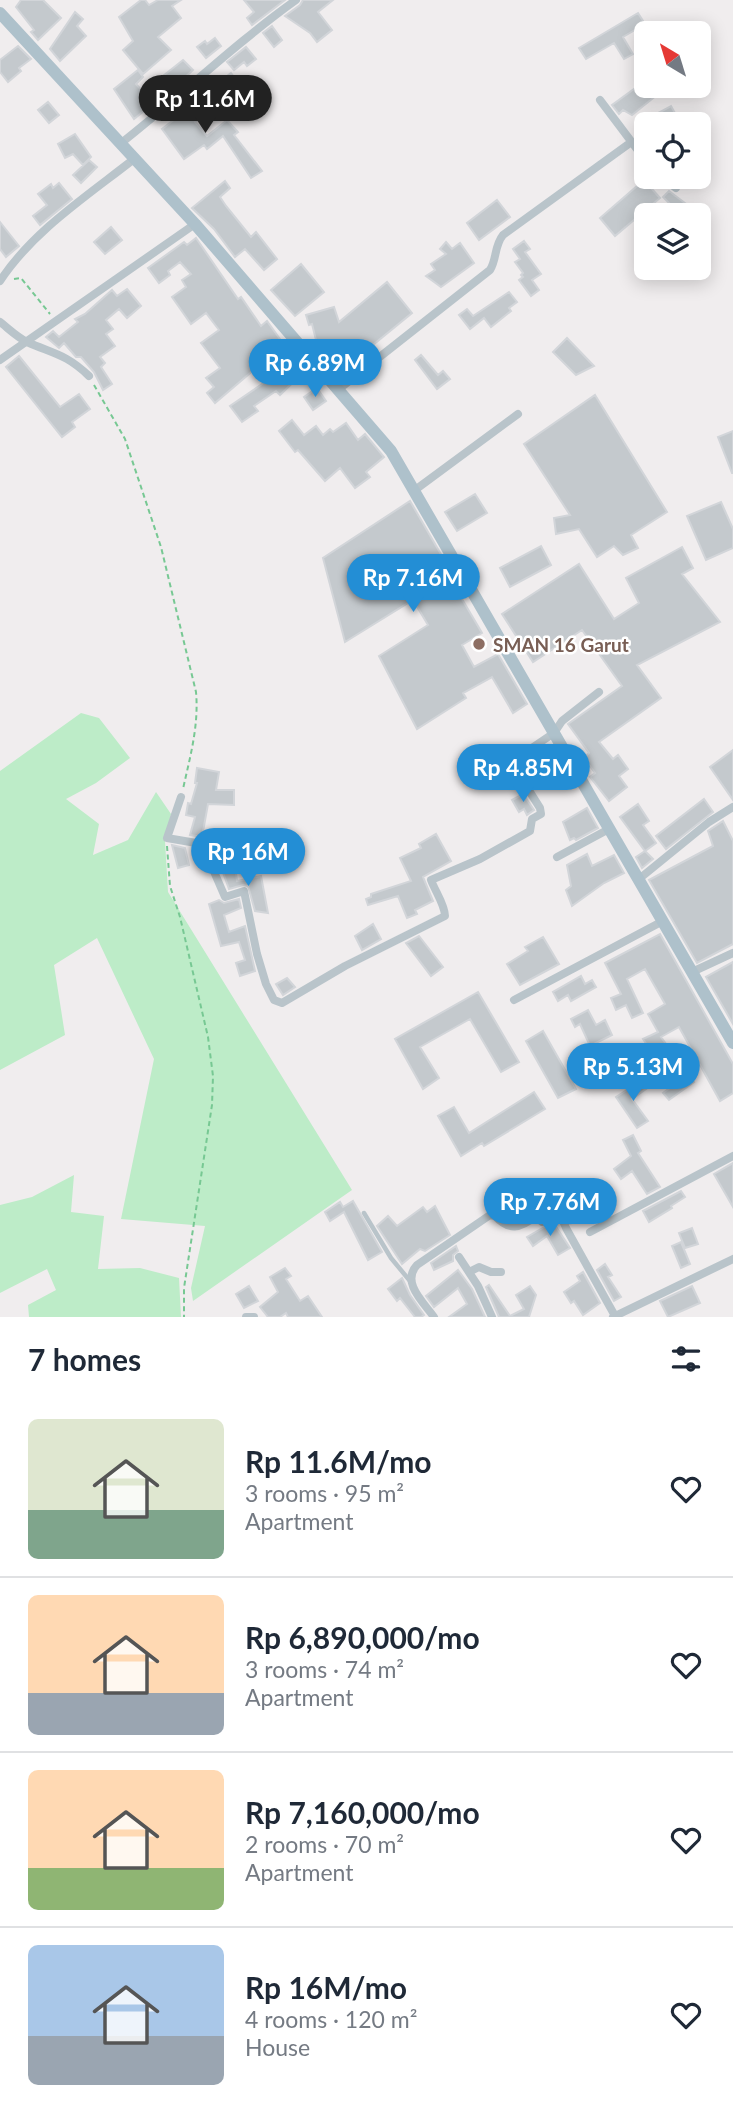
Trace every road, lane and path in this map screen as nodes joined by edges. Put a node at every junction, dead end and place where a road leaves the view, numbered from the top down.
1 (296, 0) edge
2 (0, 13) edge
3 (600, 100) dead end
4 (631, 143) junction
5 (120, 144) junction
6 (634, 147) edge
7 (134, 159) junction
8 (195, 223) junction
9 (4, 282) edge
10 (57, 321) junction
11 (0, 323) edge
12 (25, 341) junction
13 (0, 360) edge
14 (89, 376) joint
15 (339, 389) junction
16 (518, 414) dead end
17 (415, 490) junction
18 (600, 692) dead end
19 (554, 733) junction
20 (181, 797) joint
21 (733, 807) edge
22 (610, 829) junction
23 (167, 838) junction
24 (557, 858) dead end
25 (639, 879) junction
26 (663, 921) junction
27 (733, 953) edge
28 (692, 972) junction
29 (514, 1000) dead end
30 (733, 1043) edge
31 (733, 1156) edge
32 (364, 1213) dead end
33 (590, 1232) dead end
34 (459, 1257) dead end
35 (733, 1259) edge
36 (470, 1272) junction
37 (501, 1272) dead end
38 (410, 1281) junction
39 (184, 1317) edge
40 (246, 1317) edge
41 (254, 1317) edge
42 (434, 1317) edge
43 (492, 1317) edge
44 (614, 1317) edge

1 - 5 street
2 - 5 main road
3 - 4 street
4 - 6 street
4 - 15 street
5 - 7 main road
7 - 8 main road
7 - 9 street
8 - 10 street
8 - 15 main road
9 - 10 path
10 - 12 street
11 - 12 street
12 - 13 street
12 - 14 street
14 - 20 path
15 - 17 main road
16 - 17 street
17 - 19 main road
18 - 19 street
19 - 22 main road
19 - 23 street
20 - 23 street
21 - 25 street
22 - 24 street
22 - 25 main road
23 - 39 path
25 - 26 main road
26 - 28 main road
26 - 29 street
27 - 28 street
28 - 30 main road
31 - 33 street
32 - 38 lane
34 - 36 street
35 - 44 street
36 - 37 street
36 - 43 street
38 - 42 street
38 - 44 street
40 - 41 street

